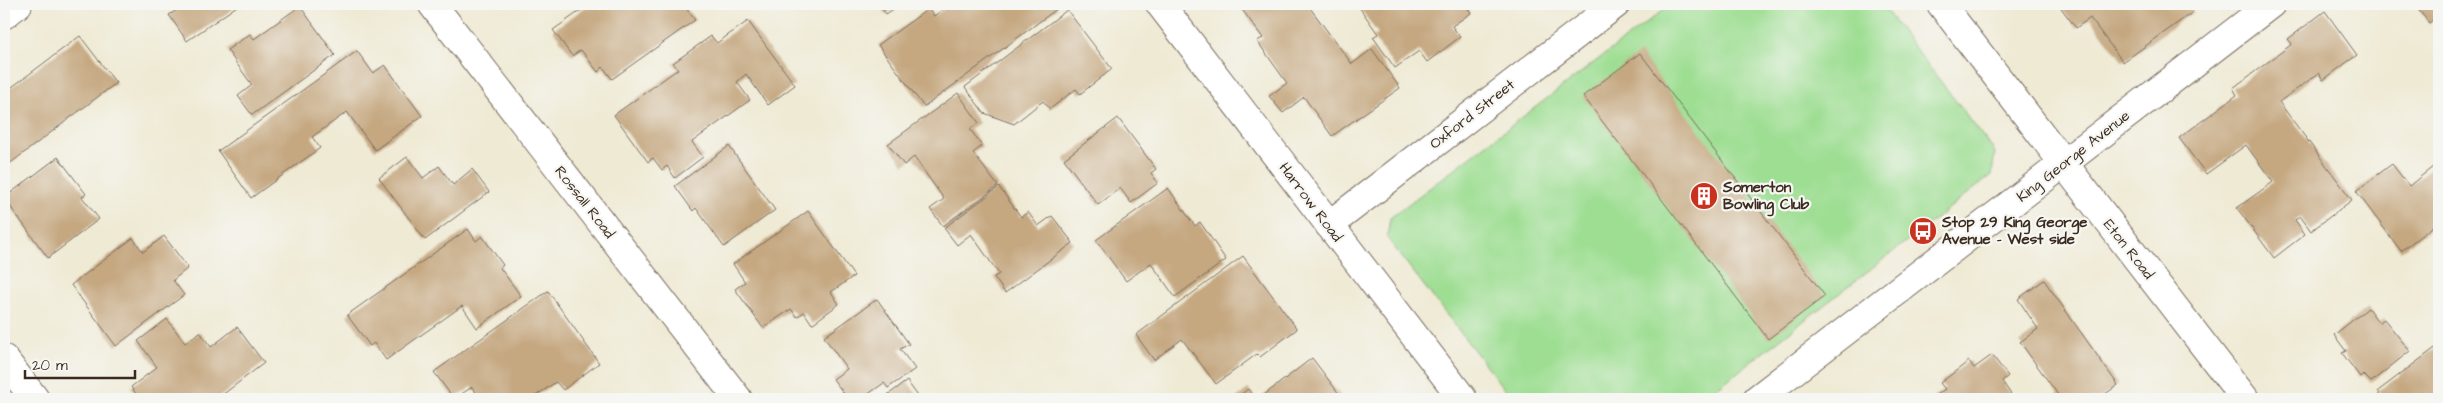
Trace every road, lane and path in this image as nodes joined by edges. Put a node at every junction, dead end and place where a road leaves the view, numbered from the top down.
1 (18, 4) edge
2 (432, 4) edge
3 (1160, 4) edge
4 (1616, 4) edge
5 (1941, 4) edge
6 (2271, 4) edge
7 (4, 15) edge
8 (2063, 163) junction
9 (1329, 225) junction
10 (4, 359) edge
11 (34, 399) edge
12 (738, 399) edge
13 (1462, 399) edge
14 (1757, 399) edge
15 (2245, 399) edge

1 - 7 street
2 - 12 street, Rossall Road
3 - 9 street, Harrow Road
4 - 9 street, Oxford Street
5 - 8 street, Eton Road
6 - 8 street, King George Avenue
8 - 14 street, King George Avenue
8 - 15 street, Eton Road
9 - 13 street, Harrow Road
10 - 11 street

